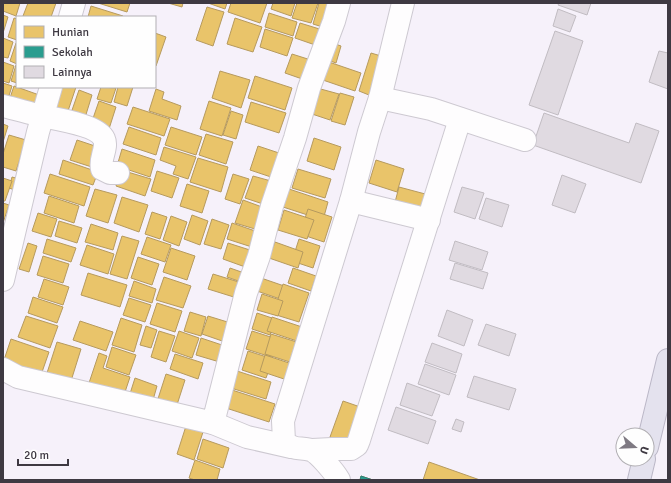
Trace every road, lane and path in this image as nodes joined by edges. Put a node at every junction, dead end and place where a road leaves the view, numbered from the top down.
1 (74, 3) edge
2 (339, 3) edge
3 (403, 3) edge
4 (70, 16) edge
5 (51, 88) edge
6 (380, 98) junction
7 (3, 106) edge
8 (42, 116) junction
9 (460, 119) junction
10 (525, 140) dead end
11 (118, 173) dead end
12 (351, 201) junction
13 (429, 220) junction
14 (3, 280) edge
15 (668, 360) edge
16 (3, 370) edge
17 (213, 423) junction
18 (652, 427) edge
19 (291, 447) junction
20 (312, 450) junction
21 (642, 467) edge
22 (339, 480) edge
23 (639, 480) edge

1 - 4 street
2 - 17 street
3 - 6 street
5 - 8 street
6 - 9 street
6 - 12 street
7 - 8 street
8 - 11 street
8 - 14 street
9 - 10 street
9 - 13 street
12 - 13 street
12 - 19 street
13 - 20 street
15 - 18 highway
16 - 17 street
17 - 19 street
19 - 20 street
20 - 22 street
21 - 23 highway

